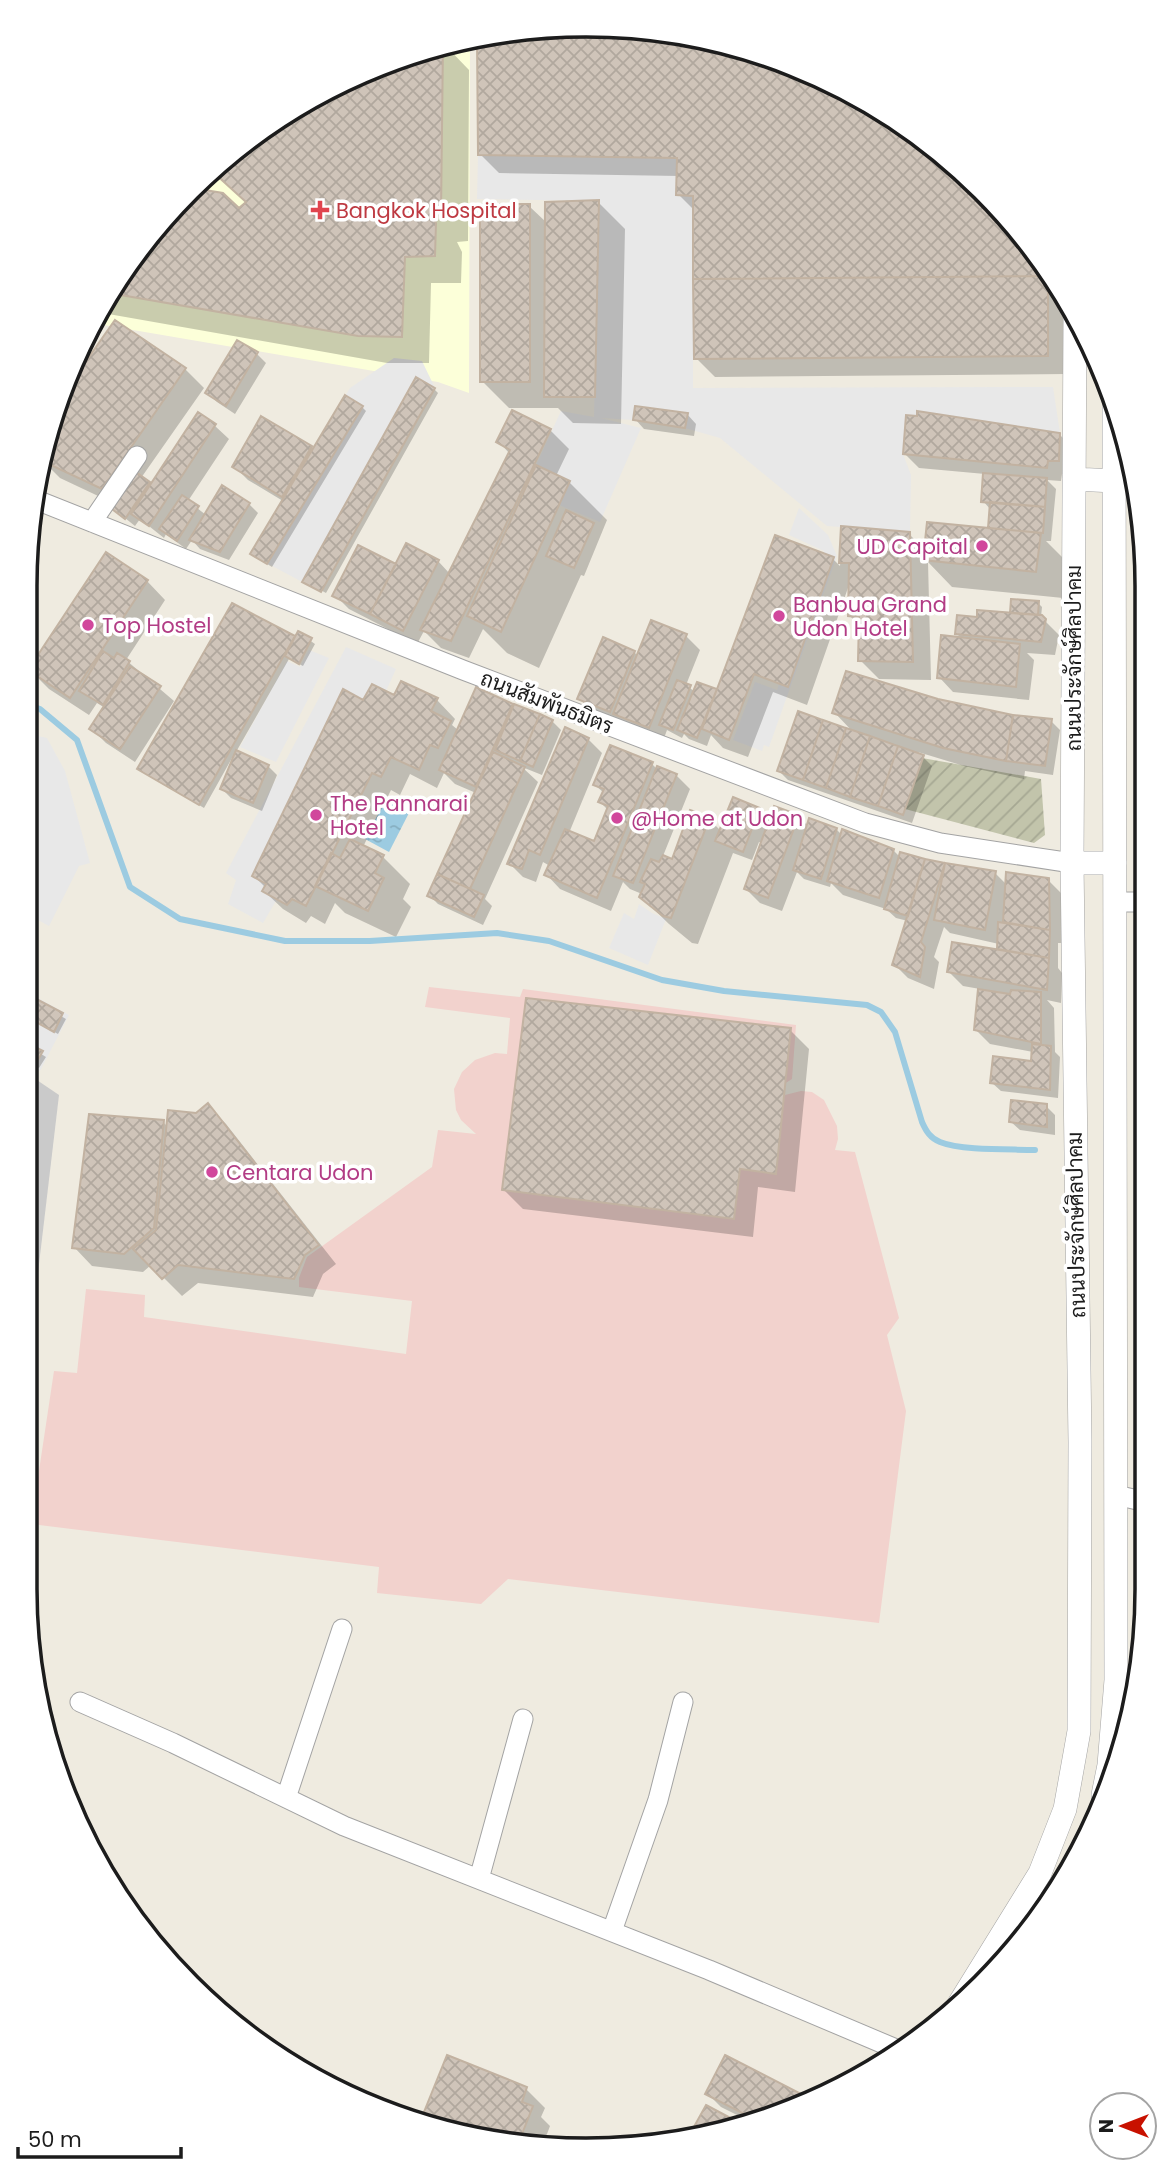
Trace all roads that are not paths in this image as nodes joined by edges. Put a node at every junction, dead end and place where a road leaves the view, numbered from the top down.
1 (1075, 335) edge
2 (1104, 404) edge
3 (1074, 407) junction
4 (1114, 434) edge
5 (137, 456) dead end
6 (1074, 479) junction
7 (1114, 481) junction
8 (43, 503) edge
9 (92, 522) junction
10 (1072, 863) junction
11 (1115, 863) junction
12 (1115, 902) junction
13 (1135, 902) edge
14 (1075, 1201) junction
15 (1115, 1203) junction
16 (1080, 1486) junction
17 (1116, 1495) junction
18 (1135, 1499) edge
19 (342, 1629) dead end
20 (80, 1702) dead end
21 (683, 1702) dead end
22 (523, 1719) dead end
23 (1111, 1750) edge
24 (286, 1798) junction
25 (479, 1879) junction
26 (612, 1931) junction
27 (979, 1972) edge
28 (890, 2047) edge

1 - 3 street, ถนนประจักษ์ศิลปาคม
2 - 3 street
3 - 6 street, ถนนประจักษ์ศิลปาคม
4 - 7 street, ถนนประจักษ์ศิลปาคม
5 - 9 street
6 - 7 street
6 - 10 street, ถนนประจักษ์ศิลปาคม
7 - 11 street, ถนนประจักษ์ศิลปาคม
8 - 9 street, ถนนสัมพันธมิตร
9 - 10 street, ถนนสัมพันธมิตร
10 - 11 street
10 - 14 street, ถนนประจักษ์ศิลปาคม
11 - 12 street, ถนนประจักษ์ศิลปาคม
12 - 13 street
12 - 15 street, ถนนประจักษ์ศิลปาคม
14 - 15 street
14 - 16 street, ถนนประจักษ์ศิลปาคม
15 - 17 street, ถนนประจักษ์ศิลปาคม
16 - 17 street
16 - 27 street, ถนนประจักษ์ศิลปาคม
17 - 18 street
17 - 23 street, ถนนประจักษ์ศิลปาคม
19 - 24 street
20 - 24 street
21 - 26 street
22 - 25 street
24 - 25 street
25 - 26 street
26 - 28 street

